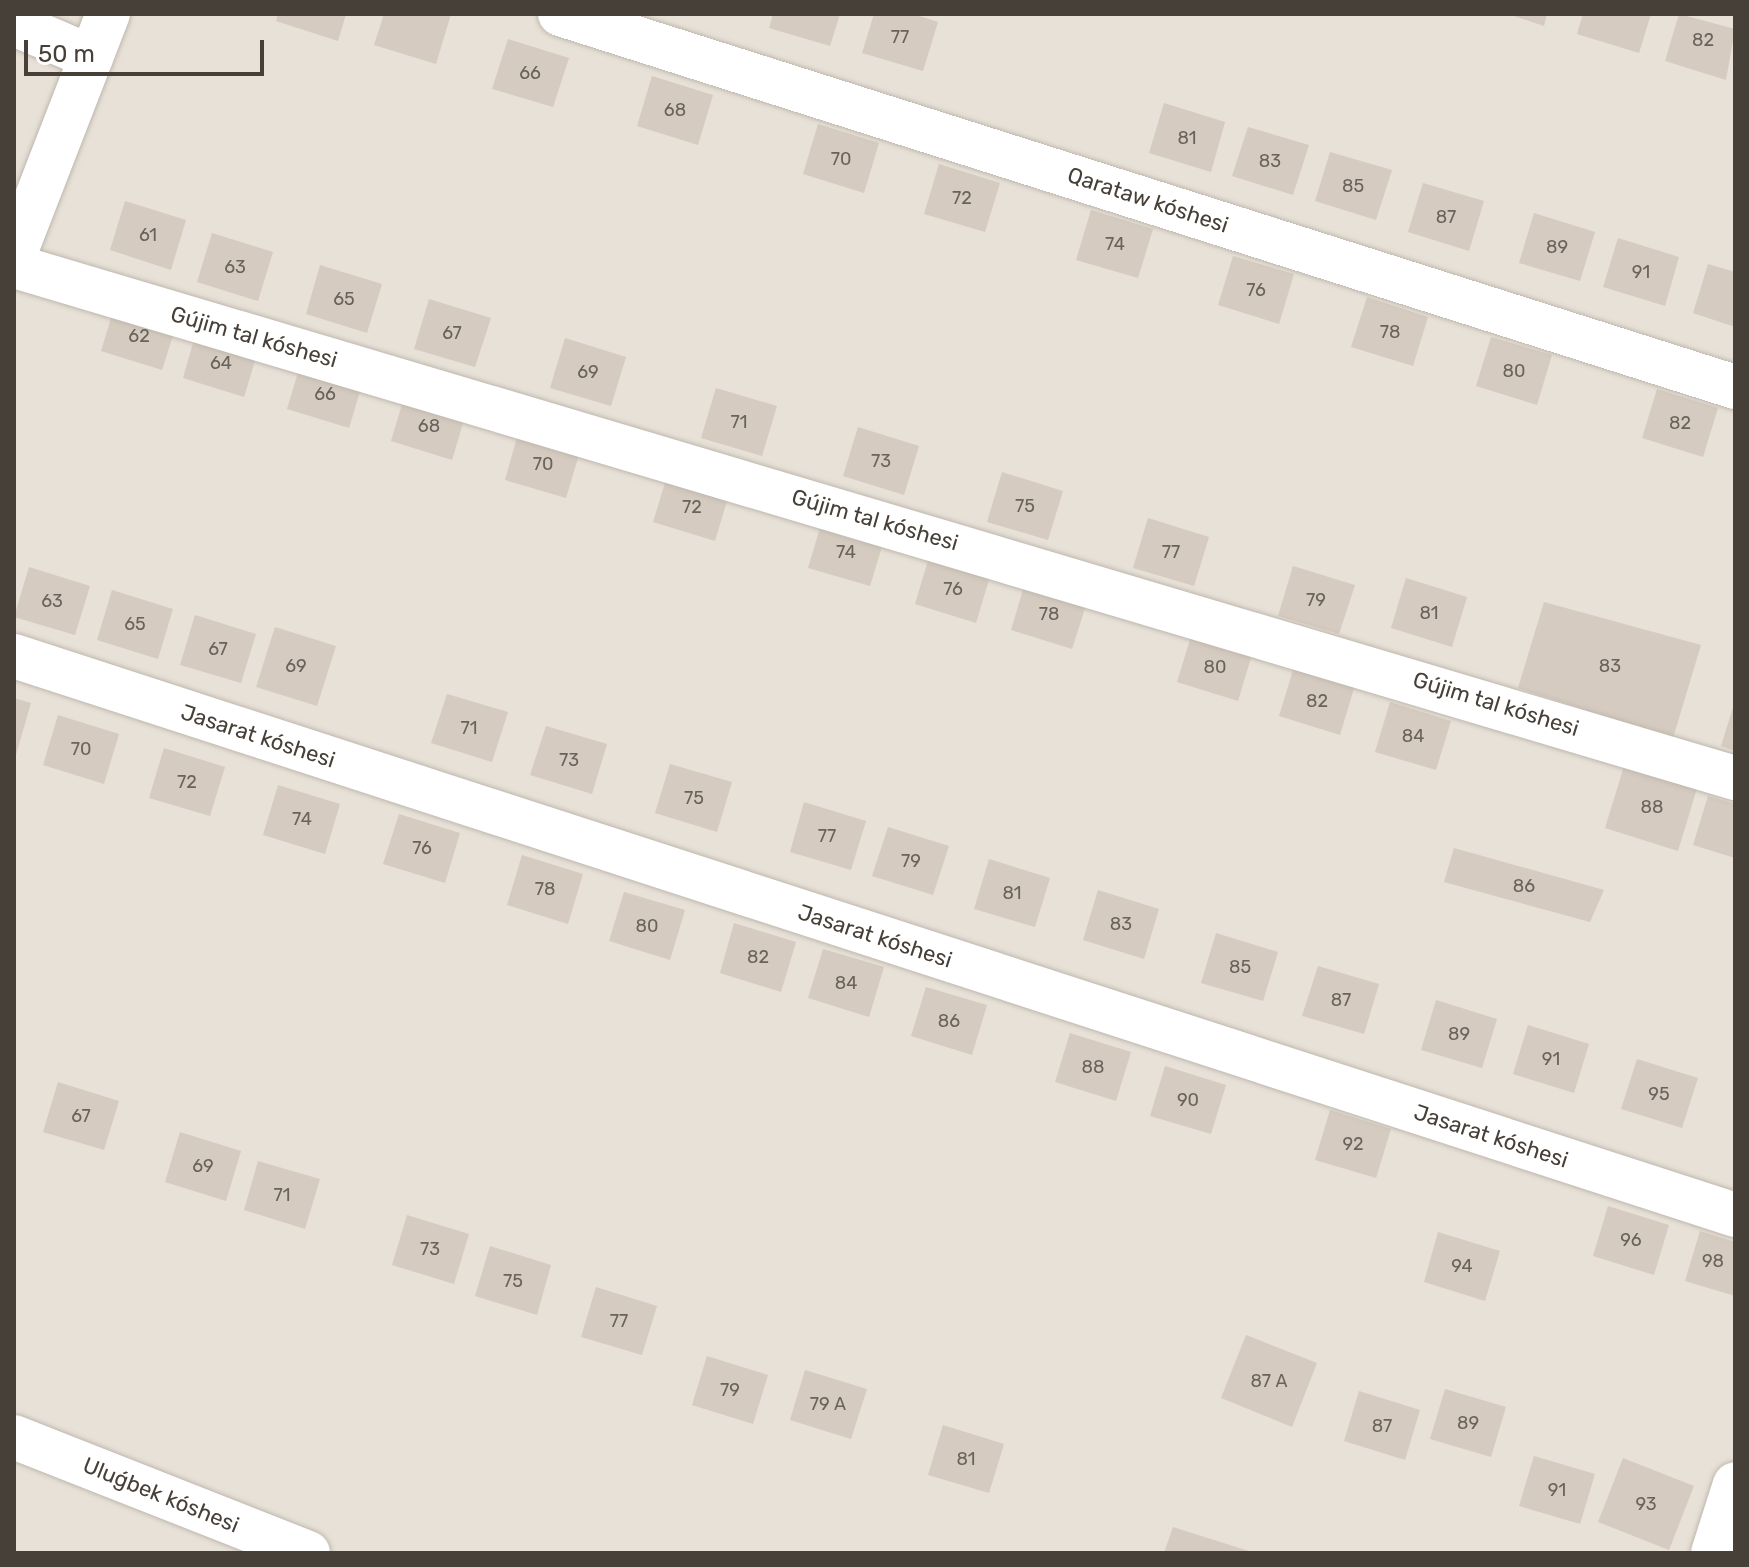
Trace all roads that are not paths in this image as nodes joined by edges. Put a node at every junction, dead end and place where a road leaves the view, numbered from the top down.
1 (108, 14) edge
2 (560, 14) edge
3 (14, 24) edge
4 (91, 57) junction
5 (14, 256) edge
6 (14, 266) edge
7 (1735, 387) edge
8 (14, 656) edge
9 (1735, 778) edge
10 (1735, 1215) edge
11 (14, 1437) edge
12 (1735, 1484) edge
13 (308, 1553) edge
14 (1713, 1553) edge

1 - 4 street
2 - 7 street, Qarataw kóshesi
3 - 4 street
4 - 5 street
6 - 9 street, Gújim tal kóshesi
8 - 10 street, Jasarat kóshesi
11 - 13 street, Uluǵbek kóshesi
12 - 14 street

